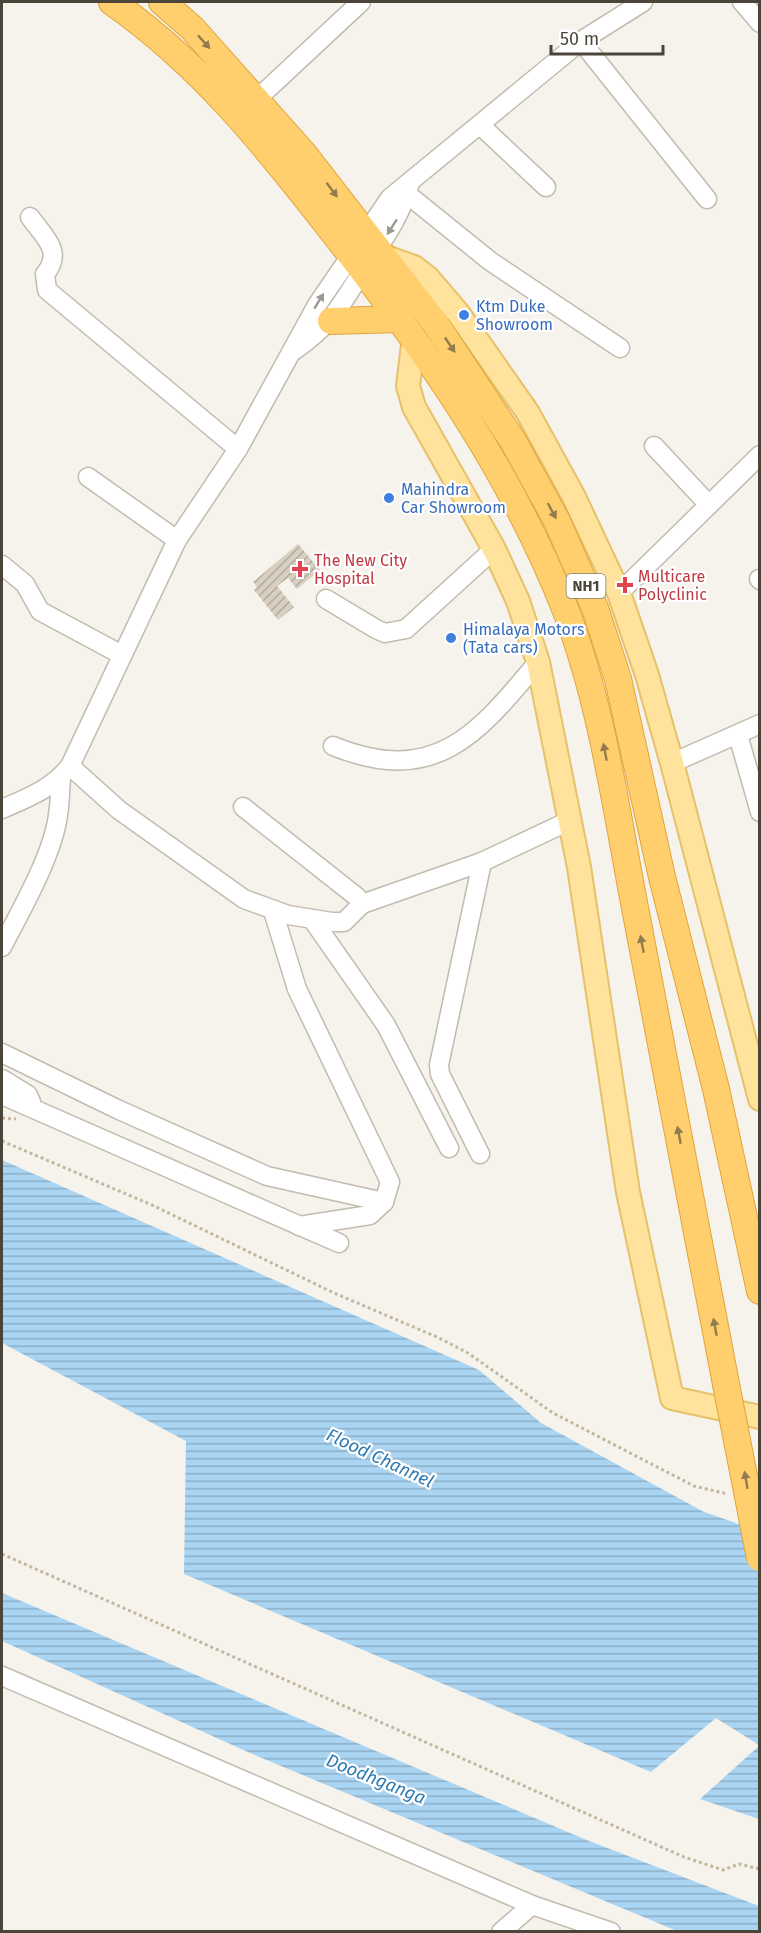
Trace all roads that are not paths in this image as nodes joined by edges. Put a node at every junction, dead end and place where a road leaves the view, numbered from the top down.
1 (112, 2) edge
2 (361, 2) edge
3 (643, 2) edge
4 (742, 2) edge
5 (167, 3) edge
6 (759, 23) edge
7 (581, 41) junction
8 (257, 99) junction
9 (480, 125) junction
10 (410, 186) junction
11 (546, 187) dead end
12 (707, 200) dead end
13 (30, 217) dead end
14 (368, 253) junction
15 (331, 321) junction
16 (407, 328) junction
17 (620, 348) dead end
18 (293, 351) junction
19 (654, 446) dead end
20 (238, 449) junction
21 (759, 455) edge
22 (88, 477) dead end
23 (709, 505) junction
24 (177, 540) junction
25 (494, 549) junction
26 (2, 565) edge
27 (619, 593) junction
28 (326, 599) dead end
29 (122, 655) junction
30 (538, 662) junction
31 (759, 724) edge
32 (738, 735) junction
33 (333, 746) dead end
34 (672, 763) junction
35 (65, 772) junction
36 (243, 807) dead end
37 (2, 809) edge
38 (759, 812) edge
39 (571, 820) junction
40 (482, 862) junction
41 (362, 904) junction
42 (273, 911) junction
43 (312, 919) junction
44 (2, 947) edge
45 (2, 1053) edge
46 (756, 1068) edge
47 (2, 1079) edge
48 (2, 1095) edge
49 (759, 1099) edge
50 (34, 1109) junction
51 (449, 1148) dead end
52 (480, 1154) dead end
53 (384, 1202) junction
54 (299, 1226) junction
55 (339, 1243) dead end
56 (759, 1291) edge
57 (759, 1417) edge
58 (759, 1558) edge
59 (2, 1676) edge
60 (532, 1905) junction
61 (501, 1932) edge
62 (610, 1932) edge

1 - 14 highway, NH1
2 - 8 street
3 - 7 street
4 - 6 street
5 -> 8 highway, NH1
7 - 9 street
7 - 12 street
8 -> 14 highway, NH1
9 - 10 street
9 - 11 street
10 - 14 street
10 - 17 street
13 - 20 street
14 - 15 street
14 - 16 highway, NH1
18 -> 14 street
14 - 27 main road
14 -> 56 highway, NH1
15 - 16 highway
15 - 18 street
16 - 25 main road
58 -> 16 highway, NH1, bridge
18 - 20 street
19 - 23 street
20 - 24 street
21 - 23 street
22 - 24 street
23 - 27 street
24 - 29 street
25 - 28 street
25 - 30 main road
26 - 29 street
27 - 34 main road
29 - 35 street
30 - 33 street
30 - 39 main road
31 - 32 street
32 - 34 street
32 - 38 street
34 - 46 main road
35 - 37 street
35 - 42 street
35 - 44 street
36 - 41 street
39 - 40 street
39 - 57 main road
40 - 41 street
40 - 52 street
41 - 43 street
42 - 43 street
42 - 53 street
43 - 51 street
45 - 53 street
46 - 49 main road
47 - 50 street
48 - 50 street
50 - 54 street
53 - 54 street
54 - 55 street
59 - 60 street
60 - 61 street
60 - 62 street

